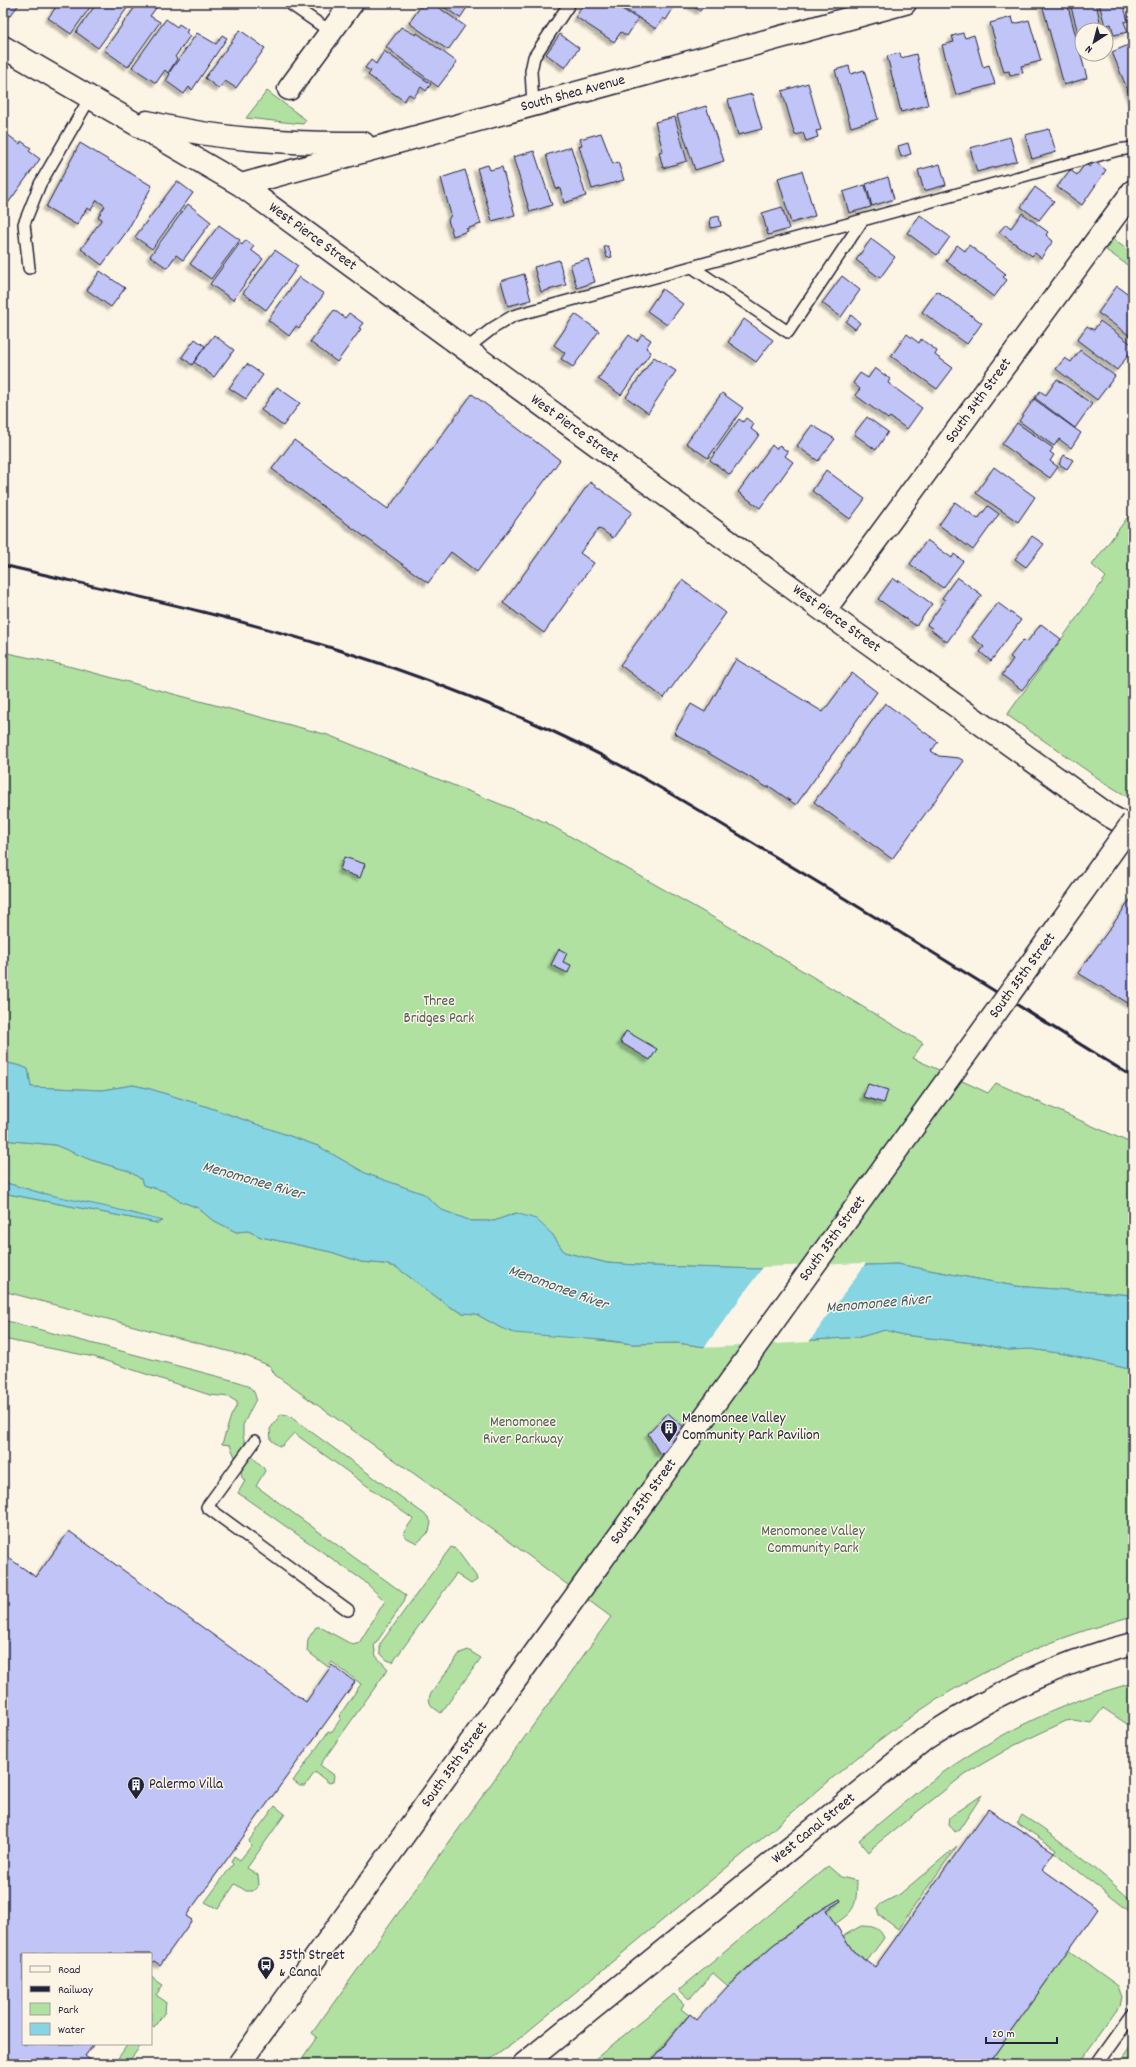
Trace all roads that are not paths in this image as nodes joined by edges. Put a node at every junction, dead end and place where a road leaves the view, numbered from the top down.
1 (289, 3) edge
2 (352, 3) edge
3 (570, 3) edge
4 (905, 3) edge
5 (331, 32) junction
6 (3, 46) edge
7 (289, 89) dead end
8 (91, 96) junction
9 (533, 105) junction
10 (124, 116) junction
11 (396, 143) junction
12 (1133, 148) edge
13 (241, 185) junction
14 (1133, 190) edge
15 (862, 220) junction
16 (692, 267) junction
17 (29, 268) dead end
18 (466, 349) junction
19 (824, 611) junction
20 (1133, 822) edge
21 (1133, 829) edge
22 (1133, 833) edge
23 (1052, 947) dead end
24 (256, 1441) dead end
25 (348, 1610) dead end
26 (1133, 1644) edge
27 (1133, 2014) edge
28 (239, 2064) edge
29 (524, 2064) edge
30 (1097, 2064) edge

1 - 5 lane
2 - 5 street
3 - 9 lane
4 - 9 street, South Shea Avenue
5 - 7 street
6 - 8 street, West Pierce Street
8 - 10 street, West Pierce Street
8 - 17 lane
9 - 11 street, South Shea Avenue
10 - 11 street
10 - 13 street, West Pierce Street
11 - 13 street, South Shea Avenue
12 - 15 lane
13 - 18 street, West Pierce Street
14 - 19 street, South 34th Street
15 - 16 lane
15 - 16 lane
16 - 18 lane
18 - 19 street, West Pierce Street
19 - 21 street, West Pierce Street
20 - 28 street, South 35th Street, bridge
22 - 23 lane
24 - 25 lane
26 - 29 street, West Canal Street
27 - 30 lane

